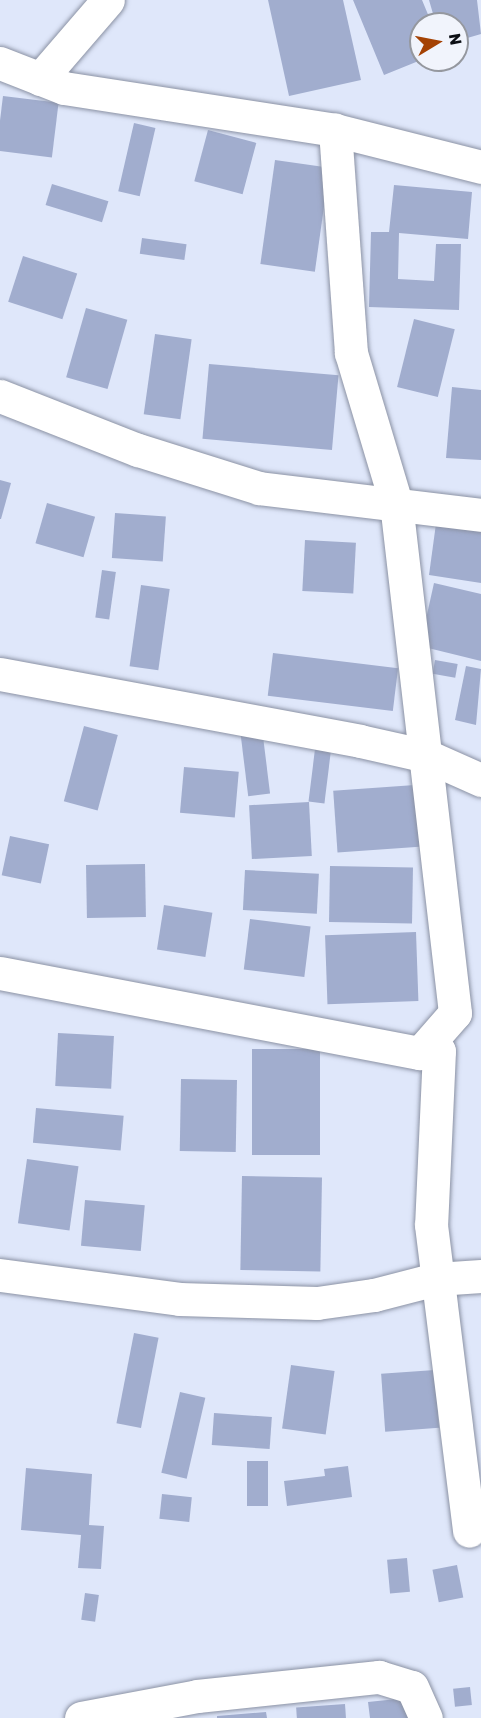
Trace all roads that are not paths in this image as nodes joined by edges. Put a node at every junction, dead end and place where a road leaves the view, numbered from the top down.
1 (108, 0) edge
2 (0, 63) edge
3 (40, 79) junction
4 (334, 130) junction
5 (481, 167) edge
6 (0, 396) edge
7 (396, 503) junction
8 (481, 515) edge
9 (0, 674) edge
10 (427, 756) junction
11 (481, 780) edge
12 (0, 973) edge
13 (420, 1053) junction
14 (0, 1275) edge
15 (481, 1276) edge
16 (436, 1279) junction
17 (469, 1532) dead end
18 (81, 1718) edge
19 (426, 1718) edge

1 - 3 street
2 - 3 street
3 - 4 street
4 - 5 street
4 - 7 street
6 - 7 street
7 - 8 street
7 - 10 street
9 - 10 street
10 - 11 street
10 - 13 street
12 - 13 street
13 - 16 street
14 - 16 street
15 - 16 street
16 - 17 street
18 - 19 street

